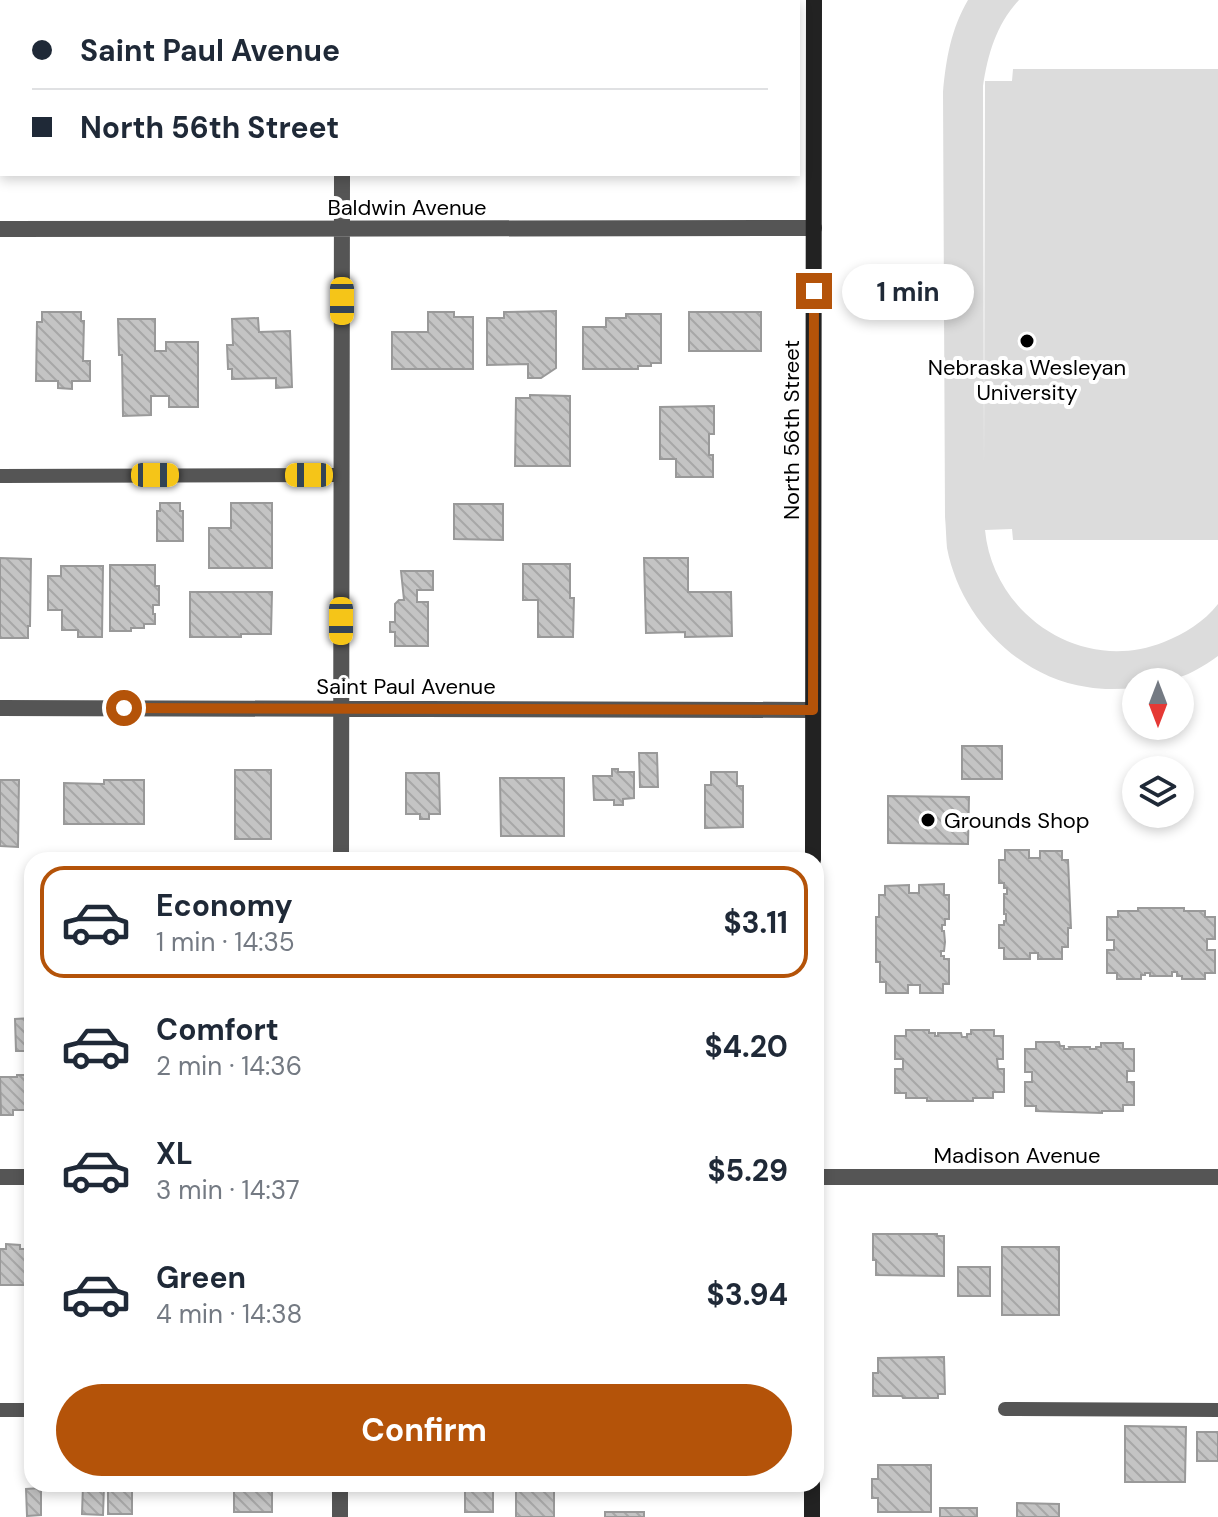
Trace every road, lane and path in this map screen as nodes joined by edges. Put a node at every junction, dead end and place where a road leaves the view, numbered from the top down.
1 (814, 0) edge
2 (342, 176) edge
3 (814, 228) junction
4 (0, 229) edge
5 (342, 229) junction
6 (341, 475) junction
7 (0, 476) edge
8 (0, 708) edge
9 (340, 708) junction
10 (813, 710) junction
11 (341, 852) edge
12 (813, 852) edge
13 (0, 1177) edge
14 (24, 1177) edge
15 (824, 1177) edge
16 (1218, 1177) edge
17 (1005, 1409) dead end
18 (0, 1410) edge
19 (24, 1410) edge
20 (1218, 1410) edge
21 (340, 1492) edge
22 (812, 1492) edge
23 (340, 1517) edge
24 (812, 1517) edge

1 - 3 main road, North 56th Street
2 - 5 street
3 - 5 street, Baldwin Avenue
3 - 10 main road, North 56th Street
4 - 5 street, Baldwin Avenue
5 - 6 street
6 - 7 lane
6 - 9 street
8 - 9 street, Saint Paul Avenue
9 - 10 street, Saint Paul Avenue
9 - 11 street
10 - 12 main road, North 56th Street
13 - 14 street
15 - 16 street, Madison Avenue
17 - 20 lane
18 - 19 lane
21 - 23 street
22 - 24 main road

